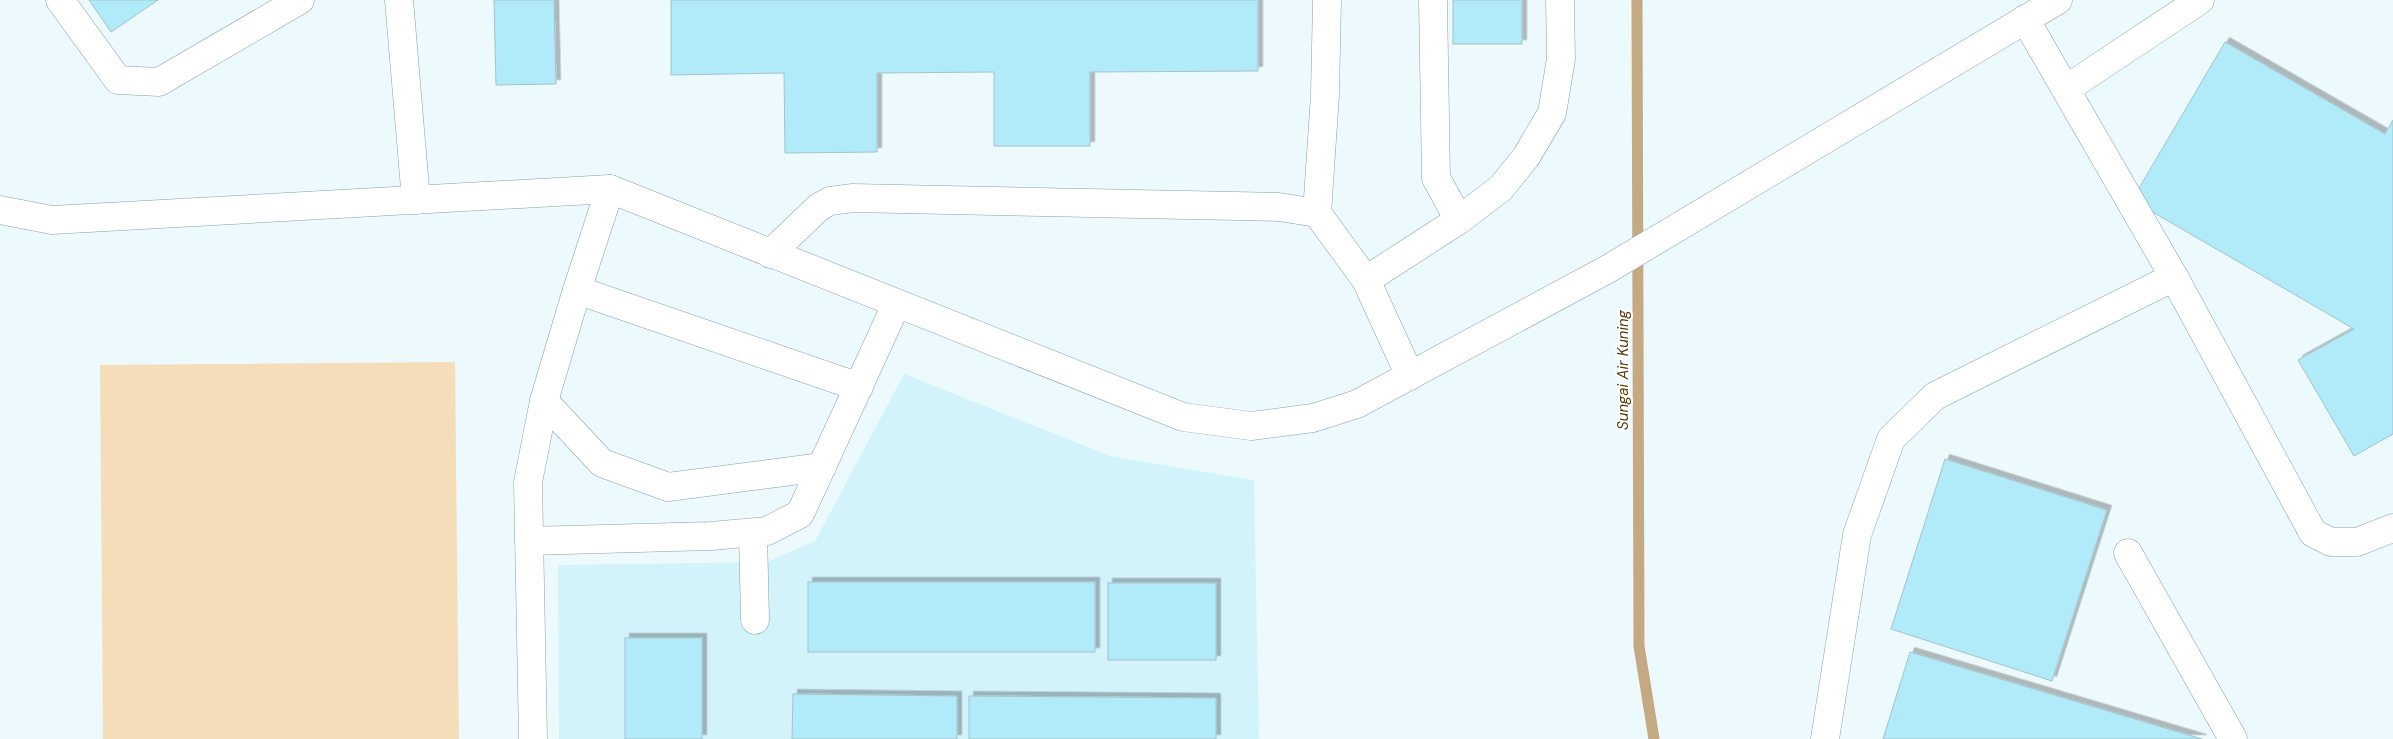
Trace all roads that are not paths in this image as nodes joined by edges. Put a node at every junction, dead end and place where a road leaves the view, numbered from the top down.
1 (60, 0) edge
2 (300, 0) edge
3 (399, 0) edge
4 (1327, 0) edge
5 (1433, 0) edge
6 (1560, 0) edge
7 (2058, 0) edge
8 (2200, 0) edge
9 (2025, 19) junction
10 (2066, 89) junction
11 (610, 189) junction
12 (416, 200) junction
13 (0, 210) edge
14 (1317, 213) junction
15 (1459, 220) junction
16 (770, 254) junction
17 (2174, 277) junction
18 (1366, 280) junction
19 (577, 290) junction
20 (896, 305) junction
21 (1410, 376) junction
22 (859, 387) junction
23 (544, 401) junction
24 (822, 467) junction
25 (2393, 528) edge
26 (753, 533) junction
27 (529, 542) junction
28 (2128, 553) dead end
29 (754, 620) dead end
30 (533, 739) edge
31 (1825, 739) edge
32 (2233, 739) edge

1 - 2 lane
3 - 12 lane
4 - 14 lane
5 - 15 lane
6 - 15 lane
7 - 9 lane
8 - 10 lane
9 - 10 lane
9 - 21 lane
10 - 17 lane
11 - 12 lane
11 - 16 lane
11 - 19 lane
12 - 13 lane
14 - 16 lane
14 - 18 lane
15 - 18 lane
16 - 20 lane
17 - 25 lane
17 - 31 lane
18 - 21 lane
19 - 22 lane
19 - 23 lane
20 - 21 lane
20 - 22 lane
22 - 24 lane
23 - 24 lane
23 - 27 lane
24 - 26 lane
26 - 27 lane
26 - 29 lane
27 - 30 lane
28 - 32 lane

